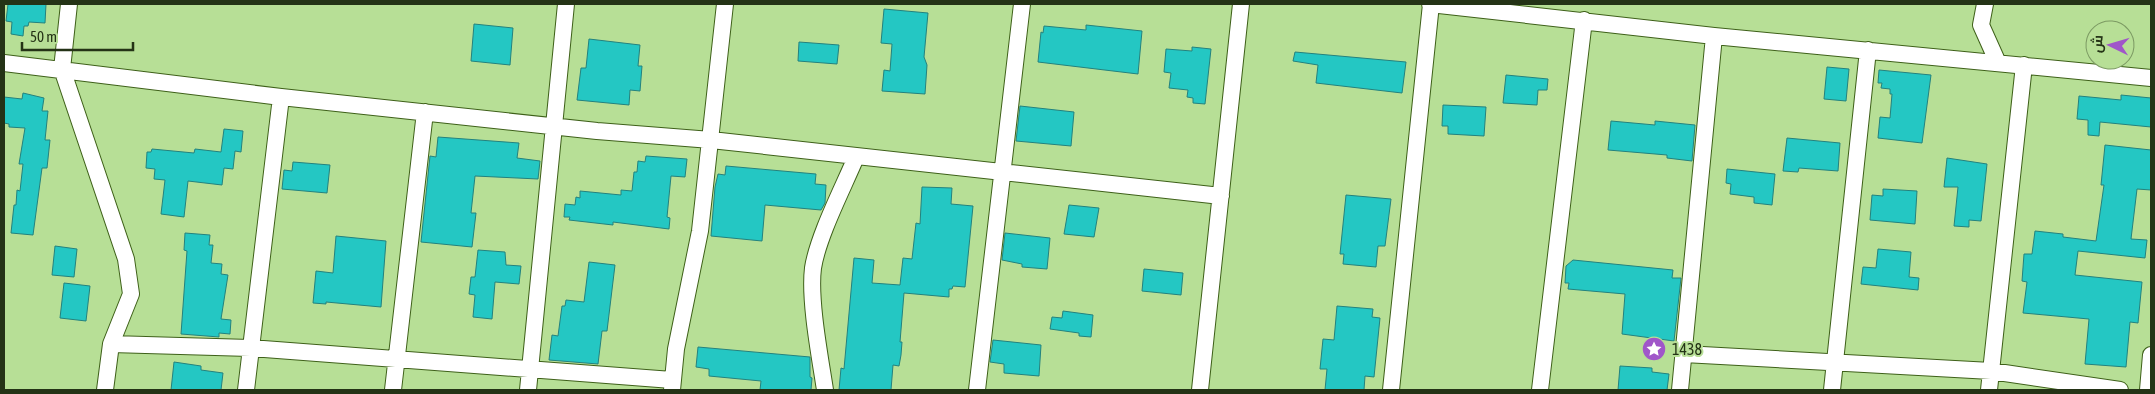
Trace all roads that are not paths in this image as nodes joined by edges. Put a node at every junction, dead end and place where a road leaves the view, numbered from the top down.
1 (69, 4) edge
2 (566, 4) edge
3 (725, 4) edge
4 (1022, 4) edge
5 (1241, 4) edge
6 (1430, 4) edge
7 (1985, 4) edge
8 (1584, 20) junction
9 (1714, 36) junction
10 (1868, 50) junction
11 (4, 63) edge
12 (1998, 63) junction
13 (2024, 65) junction
14 (62, 69) junction
15 (2151, 78) edge
16 (281, 97) junction
17 (425, 112) junction
18 (554, 126) junction
19 (711, 140) junction
20 (856, 157) junction
21 (1002, 172) junction
22 (1221, 196) junction
23 (111, 344) junction
24 (250, 348) junction
25 (1684, 354) junction
26 (2151, 355) edge
27 (398, 359) junction
28 (1834, 363) junction
29 (530, 369) junction
30 (1992, 371) junction
31 (672, 385) edge
32 (106, 390) edge
33 (246, 390) edge
34 (393, 390) edge
35 (528, 390) edge
36 (825, 390) edge
37 (977, 390) edge
38 (1200, 390) edge
39 (1391, 390) edge
40 (1540, 390) edge
41 (1680, 390) edge
42 (1832, 390) edge
43 (1989, 390) edge
44 (2120, 390) edge
45 (2148, 390) edge

1 - 14 street
2 - 18 street
3 - 19 street
4 - 21 street
5 - 22 street
6 - 8 street
6 - 39 street
7 - 12 street
8 - 9 street
8 - 40 street
9 - 10 street
9 - 25 street
10 - 12 street
10 - 28 street
11 - 14 street
12 - 13 street
13 - 15 street
13 - 30 street
14 - 16 street
14 - 23 street
16 - 17 street
16 - 24 street
17 - 18 street
17 - 27 street
18 - 19 street
18 - 29 street
19 - 20 street
19 - 31 street
20 - 21 street
20 - 36 street
21 - 22 street
21 - 37 street
22 - 38 street
23 - 24 street
23 - 32 street
24 - 27 street
24 - 33 street
25 - 28 street
25 - 41 street
26 - 45 street
27 - 29 street
27 - 34 street
28 - 30 street
28 - 42 street
29 - 31 street
29 - 35 street
30 - 43 street
30 - 44 street

